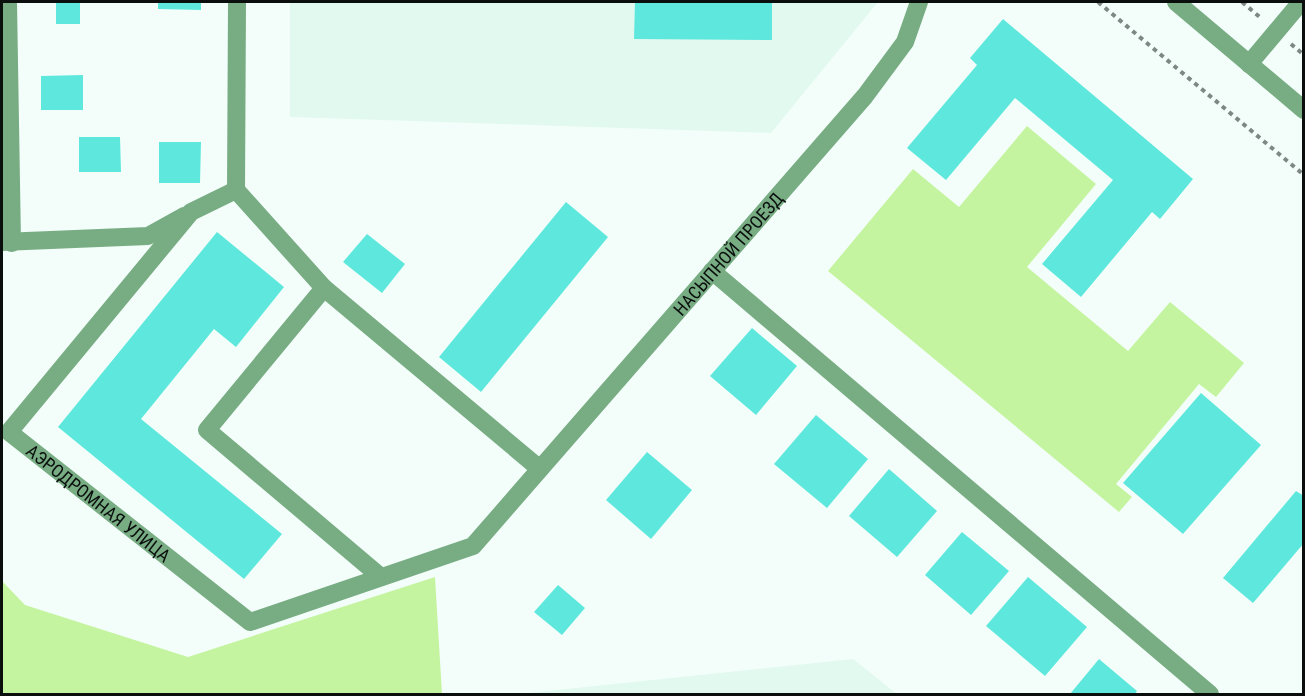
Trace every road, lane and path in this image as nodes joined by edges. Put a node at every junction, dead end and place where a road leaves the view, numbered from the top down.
1 (8, 2) edge
2 (237, 2) edge
3 (920, 2) edge
4 (1098, 2) edge
5 (1176, 2) edge
6 (1301, 2) edge
7 (1249, 64) junction
8 (1304, 110) edge
9 (1304, 175) edge
10 (236, 190) junction
11 (191, 212) junction
12 (7, 243) edge
13 (712, 271) junction
14 (324, 288) junction
15 (540, 469) junction
16 (518, 496) joint
17 (381, 577) junction
18 (1210, 694) edge

1 - 12 street
2 - 10 street
3 - 13 street, НАСЫПНОЙ ПРОЕЗД
4 - 9 path
5 - 7 street
6 - 7 street
7 - 8 street
10 - 11 street, АЭРОДРОМНАЯ УЛИЦА
10 - 14 street
11 - 12 street
11 - 17 street, АЭРОДРОМНАЯ УЛИЦА
13 - 15 street, НАСЫПНОЙ ПРОЕЗД
13 - 18 street
14 - 15 street
14 - 17 street
15 - 16 street, НАСЫПНОЙ ПРОЕЗД
16 - 17 street, АЭРОДРОМНАЯ УЛИЦА

